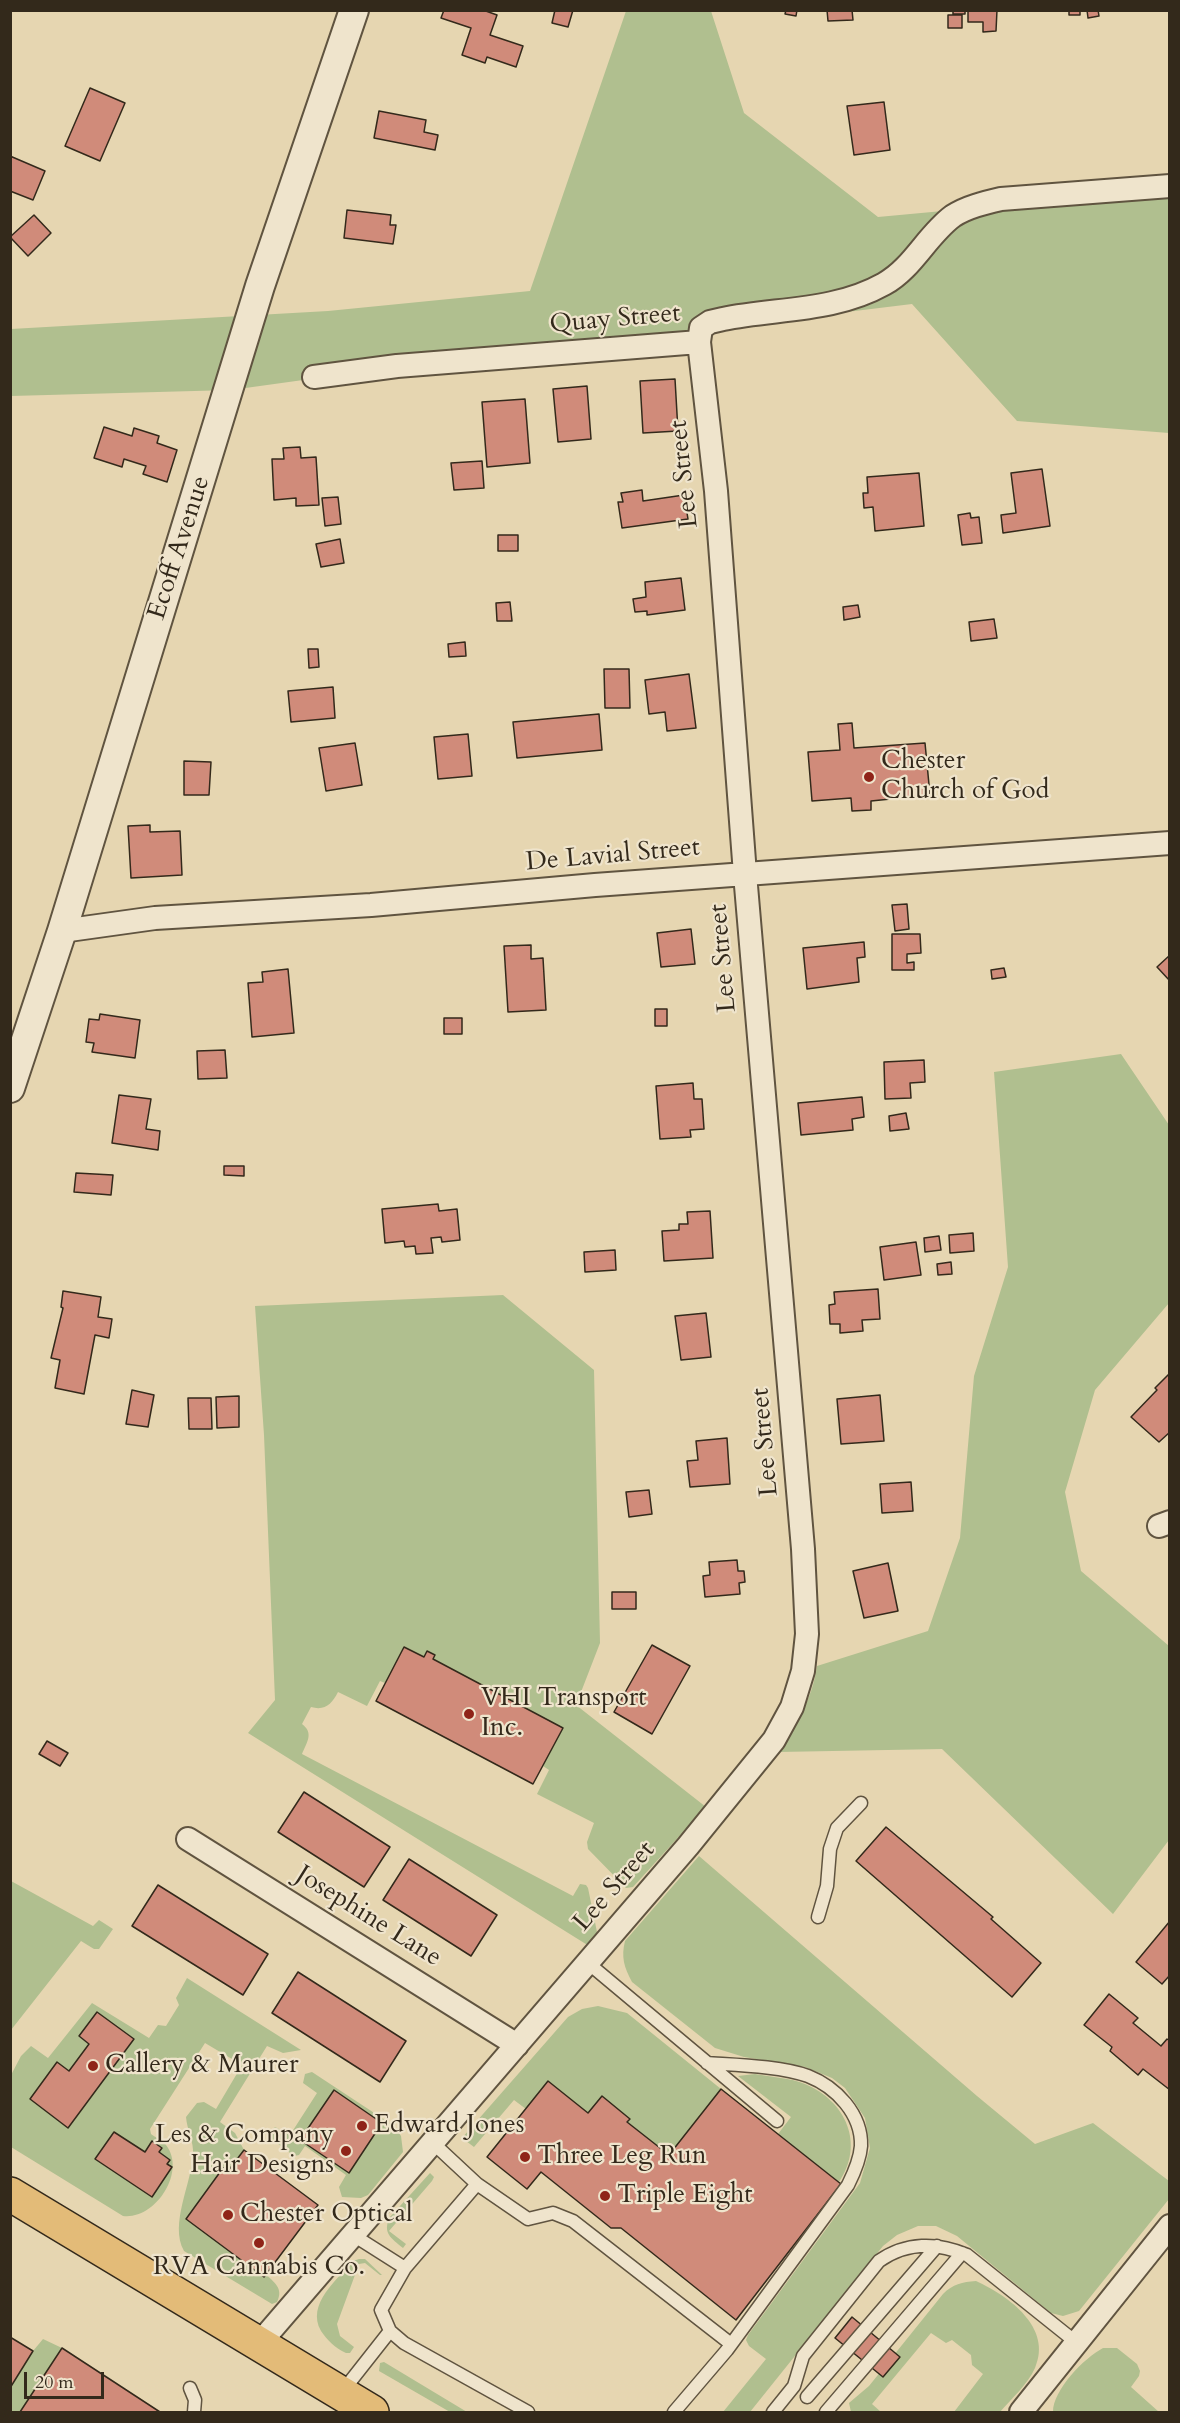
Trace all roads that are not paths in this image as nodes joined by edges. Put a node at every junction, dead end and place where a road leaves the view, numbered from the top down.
1 (354, 10) edge
2 (1170, 186) edge
3 (699, 342) junction
4 (314, 377) dead end
5 (1170, 843) edge
6 (745, 874) junction
7 (62, 931) junction
8 (10, 1088) edge
9 (861, 1803) dead end
10 (189, 1839) dead end
11 (818, 1917) dead end
12 (588, 1963) junction
13 (517, 2045) junction
14 (707, 2063) junction
15 (777, 2121) dead end
16 (433, 2142) junction
17 (477, 2184) junction
18 (10, 2194) edge
19 (1170, 2226) edge
20 (353, 2235) junction
21 (937, 2246) junction
22 (962, 2253) junction
23 (405, 2268) junction
24 (390, 2331) junction
25 (1077, 2343) junction
26 (731, 2344) junction
27 (258, 2345) junction
28 (190, 2388) dead end
29 (340, 2394) junction
30 (807, 2397) dead end
31 (520, 2410) edge
32 (194, 2412) edge
33 (372, 2412) edge
34 (674, 2412) edge
35 (773, 2412) edge
36 (826, 2412) edge
37 (1021, 2412) edge

1 - 7 street, Ecoff Avenue
2 - 3 street, Quay Street
3 - 4 street, Quay Street
3 - 6 street, Lee Street
5 - 6 street, De Lavial Street
6 - 7 street, De Lavial Street
6 - 12 street, Lee Street
7 - 8 street, Ecoff Avenue
9 - 11 lane
10 - 13 street, Josephine Lane
12 - 13 street, Lee Street
12 - 14 lane
13 - 16 street, Lee Street
14 - 15 lane
14 - 26 lane
16 - 17 lane
16 - 20 street, Lee Street
17 - 23 lane
17 - 26 lane
18 - 27 main road
19 - 25 street
20 - 23 lane
20 - 27 street, Lee Street
21 - 22 lane
21 - 30 lane
21 - 35 lane
22 - 25 lane
22 - 36 lane
23 - 24 lane
24 - 29 lane
24 - 31 lane
25 - 37 street
26 - 34 lane
27 - 29 main road
28 - 32 lane
29 - 33 main road

